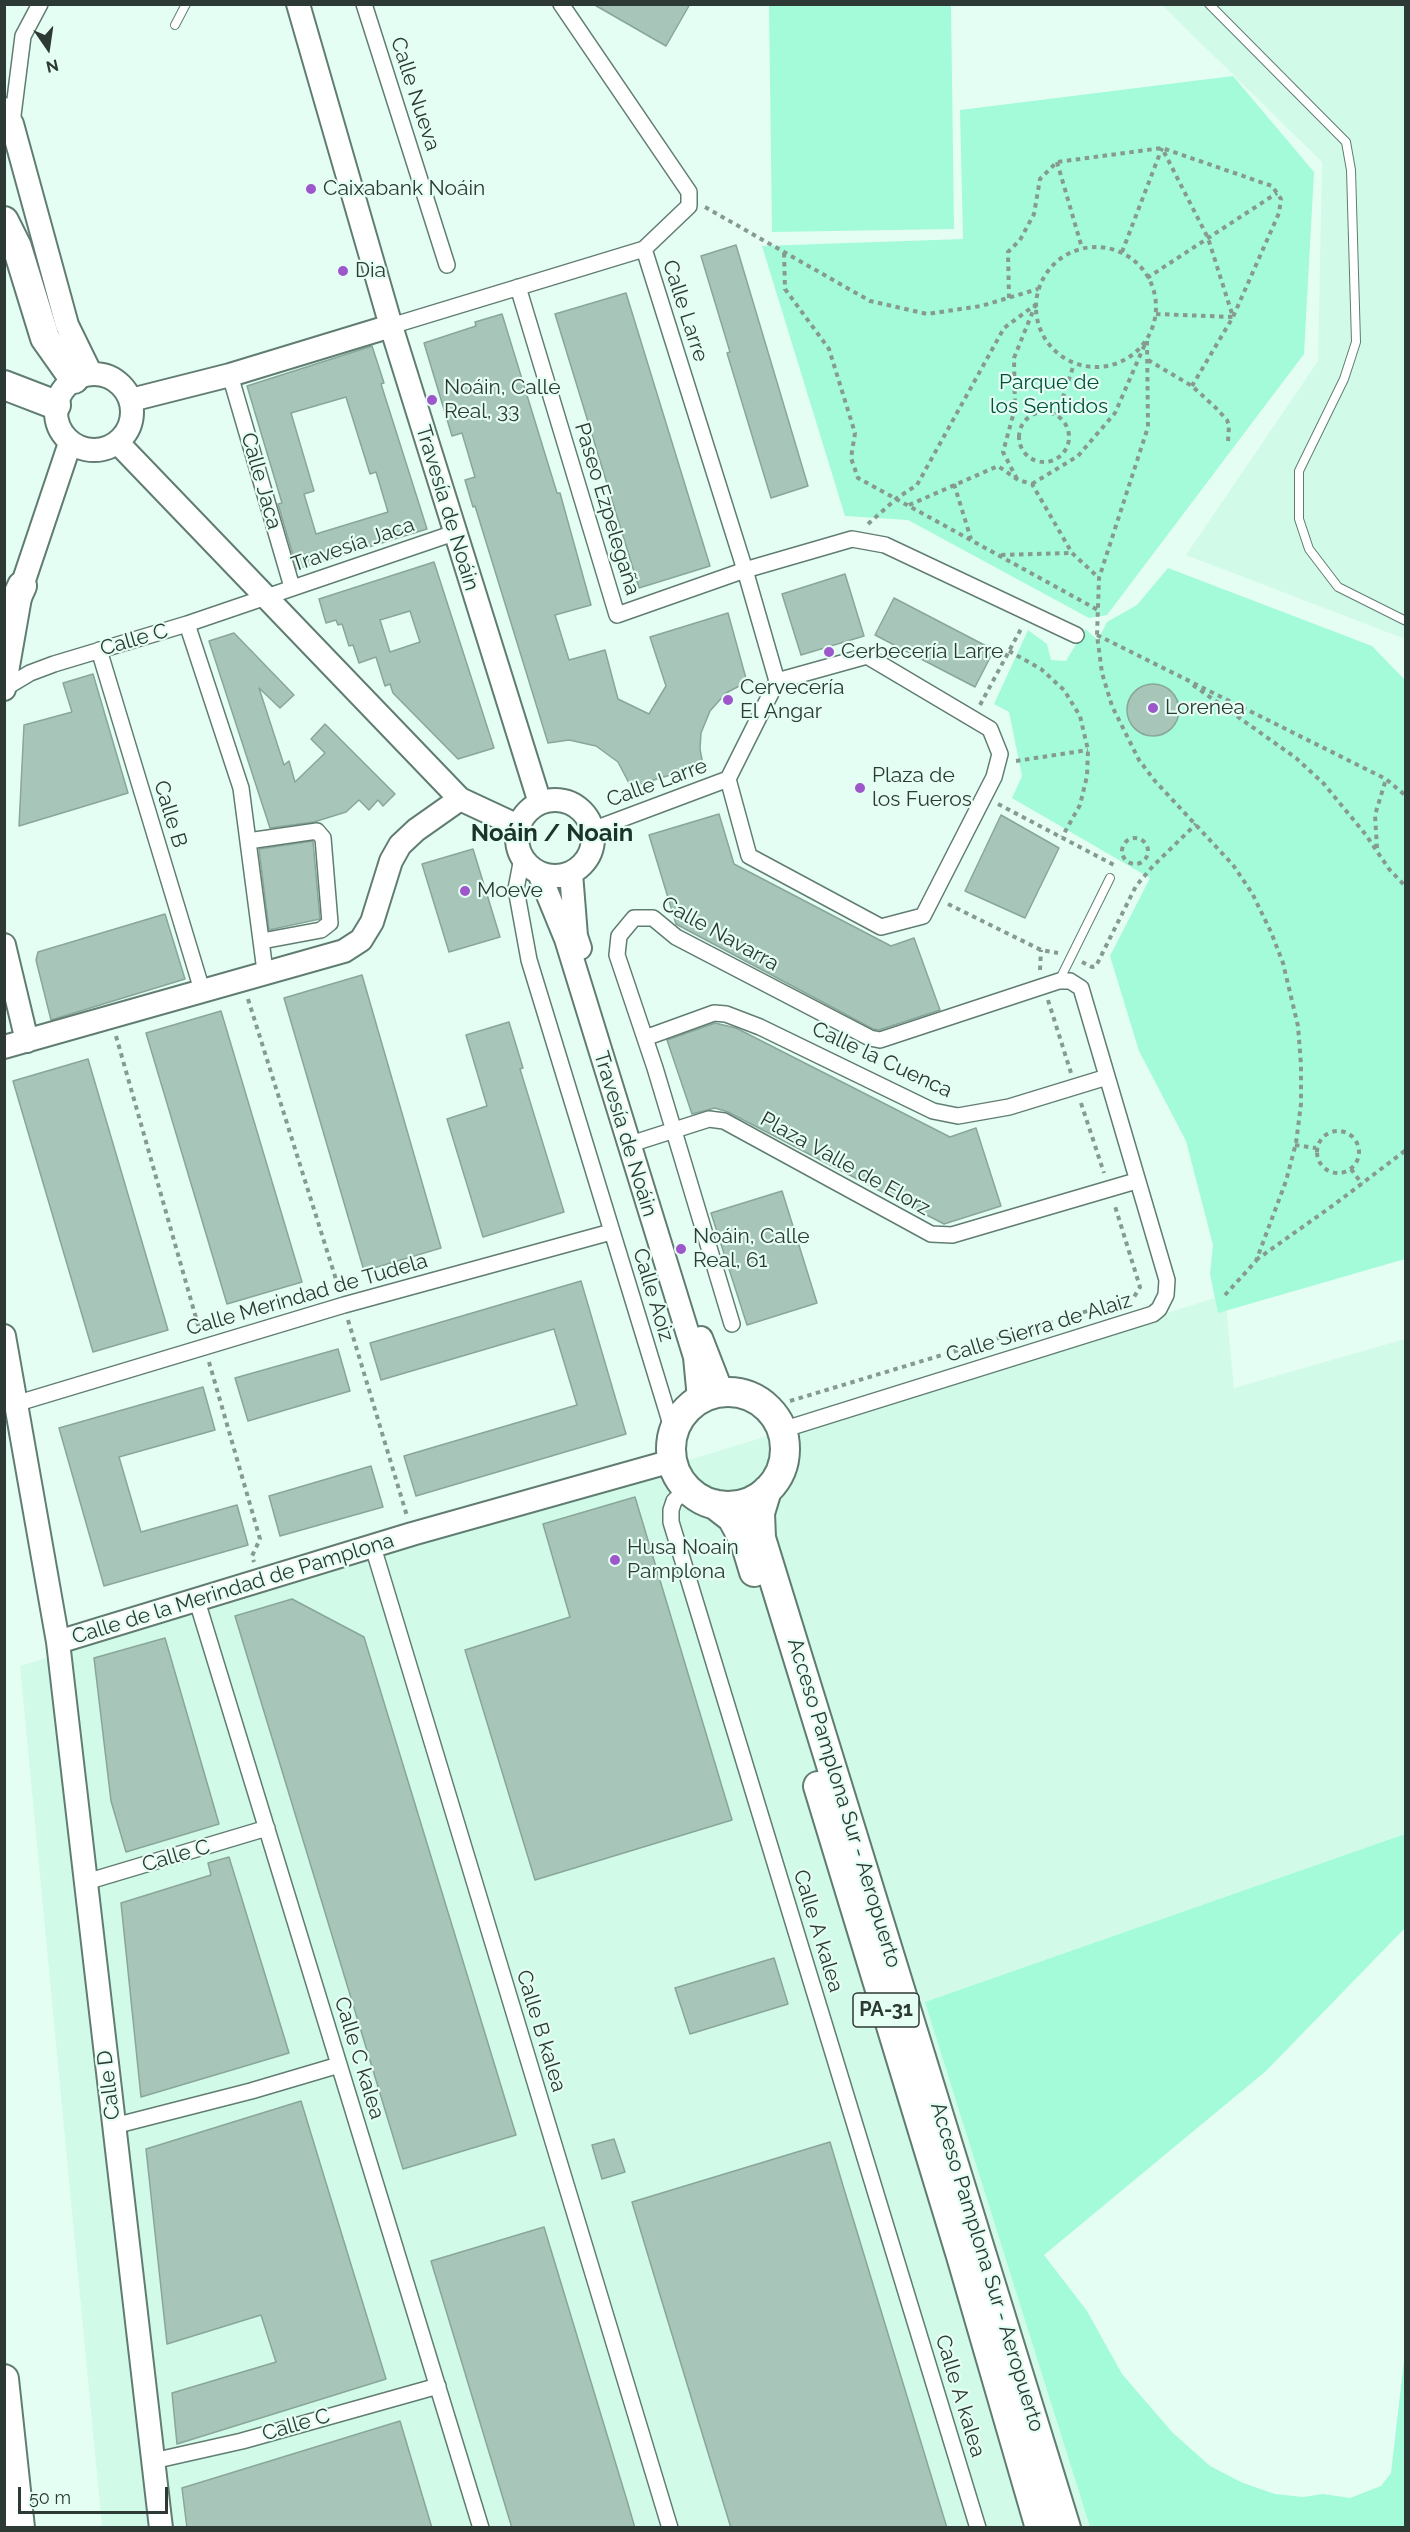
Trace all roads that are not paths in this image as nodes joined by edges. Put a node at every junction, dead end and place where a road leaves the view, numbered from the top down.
1 (39, 4) edge
2 (186, 4) edge
3 (298, 4) edge
4 (364, 4) edge
5 (561, 4) edge
6 (1209, 4) edge
7 (175, 25) dead end
8 (8, 116) edge
9 (4, 221) edge
10 (644, 249) junction
11 (447, 265) dead end
12 (518, 287) junction
13 (391, 326) junction
14 (230, 375) junction
15 (82, 376) junction
16 (4, 385) edge
17 (131, 400) junction
18 (56, 405) junction
19 (118, 442) junction
20 (70, 443) junction
21 (454, 533) junction
22 (745, 570) junction
23 (22, 586) junction
24 (292, 587) junction
25 (265, 597) junction
26 (1406, 621) edge
27 (187, 624) junction
28 (4, 626) edge
29 (1077, 635) road end
30 (99, 650) junction
31 (777, 681) junction
32 (5, 688) edge
33 (728, 779) junction
34 (460, 799) junction
35 (540, 803) junction
36 (518, 826) junction
37 (592, 830) junction
38 (248, 841) junction
39 (530, 866) junction
40 (571, 873) junction
41 (1110, 878) road end
42 (262, 941) junction
43 (4, 945) edge
44 (266, 971) junction
45 (1059, 981) junction
46 (202, 990) junction
47 (645, 1038) junction
48 (27, 1041) junction
49 (4, 1047) edge
50 (1107, 1077) junction
51 (674, 1131) junction
52 (640, 1141) junction
53 (1136, 1181) junction
54 (611, 1232) junction
55 (732, 1324) dead end
56 (4, 1336) edge
57 (711, 1396) junction
58 (15, 1404) junction
59 (782, 1430) junction
60 (673, 1431) junction
61 (672, 1461) junction
62 (687, 1488) junction
63 (767, 1490) junction
64 (714, 1504) junction
65 (373, 1547) junction
66 (197, 1601) junction
67 (58, 1642) junction
68 (267, 1828) junction
69 (86, 1882) junction
70 (339, 2065) junction
71 (114, 2126) junction
72 (4, 2379) edge
73 (438, 2386) junction
74 (153, 2462) junction
75 (20, 2528) edge
76 (161, 2528) edge
77 (481, 2528) edge
78 (670, 2528) edge
79 (978, 2528) edge
80 (1040, 2528) edge
81 (1066, 2528) edge

1 - 8 street
2 - 7 lane
3 - 13 street, Travesía de Noáin
4 - 11 street, Calle Nueva
5 - 10 street
6 - 26 lane
8 - 15 street
9 - 15 highway
10 - 12 street, Calle Larre
10 - 22 street, Calle Larre
12 - 13 street, Calle Larre
12 - 22 street, Paseo Ezpelegaña
13 - 14 street
13 - 21 street, Travesía de Noáin
14 - 17 street
14 - 24 street, Calle Jaca
15 - 17 street
15 - 18 street
16 - 18 highway
17 - 19 street
18 - 20 street
19 - 20 street
19 - 25 street
20 - 23 street, Calle C
21 - 24 street, Travesía Jaca
21 - 35 street, Travesía de Noáin
22 - 29 street
22 - 31 street, Calle Larre
23 - 28 highway
23 - 32 street, Calle C
24 - 25 street, Travesía Jaca
25 - 27 street, Calle C
25 - 34 street
27 - 30 street, Calle C
27 - 38 street
30 - 32 street, Calle C
30 - 46 street, Calle B
31 - 33 street, Calle Larre
31 - 33 street
33 - 37 street, Calle Larre
34 - 36 street
34 - 44 street
35 - 36 street
35 - 37 street
36 - 39 street
37 - 40 street
38 - 42 street
38 - 42 street
39 - 40 street
39 - 54 street, Calle Aoiz
39 - 57 street, Travesía de Noáin
40 - 52 street, Travesía de Noáin
41 - 45 lane
42 - 44 street
43 - 48 street
44 - 46 street
45 - 47 street, Calle Navarra
45 - 50 street, Calle Sierra de Alaiz
46 - 48 street
47 - 50 street, Calle la Cuenca
47 - 51 street, Calle Navarra
48 - 49 street
50 - 53 street, Calle Sierra de Alaiz
51 - 52 street, Plaza Valle de Elorz
51 - 53 street, Plaza Valle de Elorz
51 - 55 street, Calle Navarra
52 - 57 street, Travesía de Noáin
53 - 59 street, Calle Sierra de Alaiz
54 - 58 street, Calle Merindad de Tudela
54 - 60 street, Calle Aoiz
56 - 58 street, Calle de la Merindad de Pamplona
57 - 59 highway
57 - 60 highway
58 - 67 street, Calle de la Merindad de Pamplona
59 - 63 highway
60 - 61 highway
61 - 62 highway
61 - 65 street, Calle de la Merindad de Pamplona
62 - 64 highway
62 - 79 street, Calle A kalea
63 - 64 highway
63 - 81 highway, Acceso Pamplona Sur - Aeropuerto / PA-31
64 - 80 highway, Acceso Pamplona Sur - Aeropuerto / PA-31
65 - 66 street, Calle de la Merindad de Pamplona
65 - 78 street, Calle B kalea
66 - 67 street, Calle de la Merindad de Pamplona
66 - 68 street, Calle C kalea
67 - 69 street, Calle D
68 - 69 street, Calle C
68 - 70 street, Calle C kalea
69 - 71 street, Calle D
70 - 71 street
70 - 73 street, Calle C kalea
71 - 74 street, Calle D
72 - 75 highway
73 - 74 street, Calle C
73 - 77 street, Calle C kalea
74 - 76 street, Calle D

